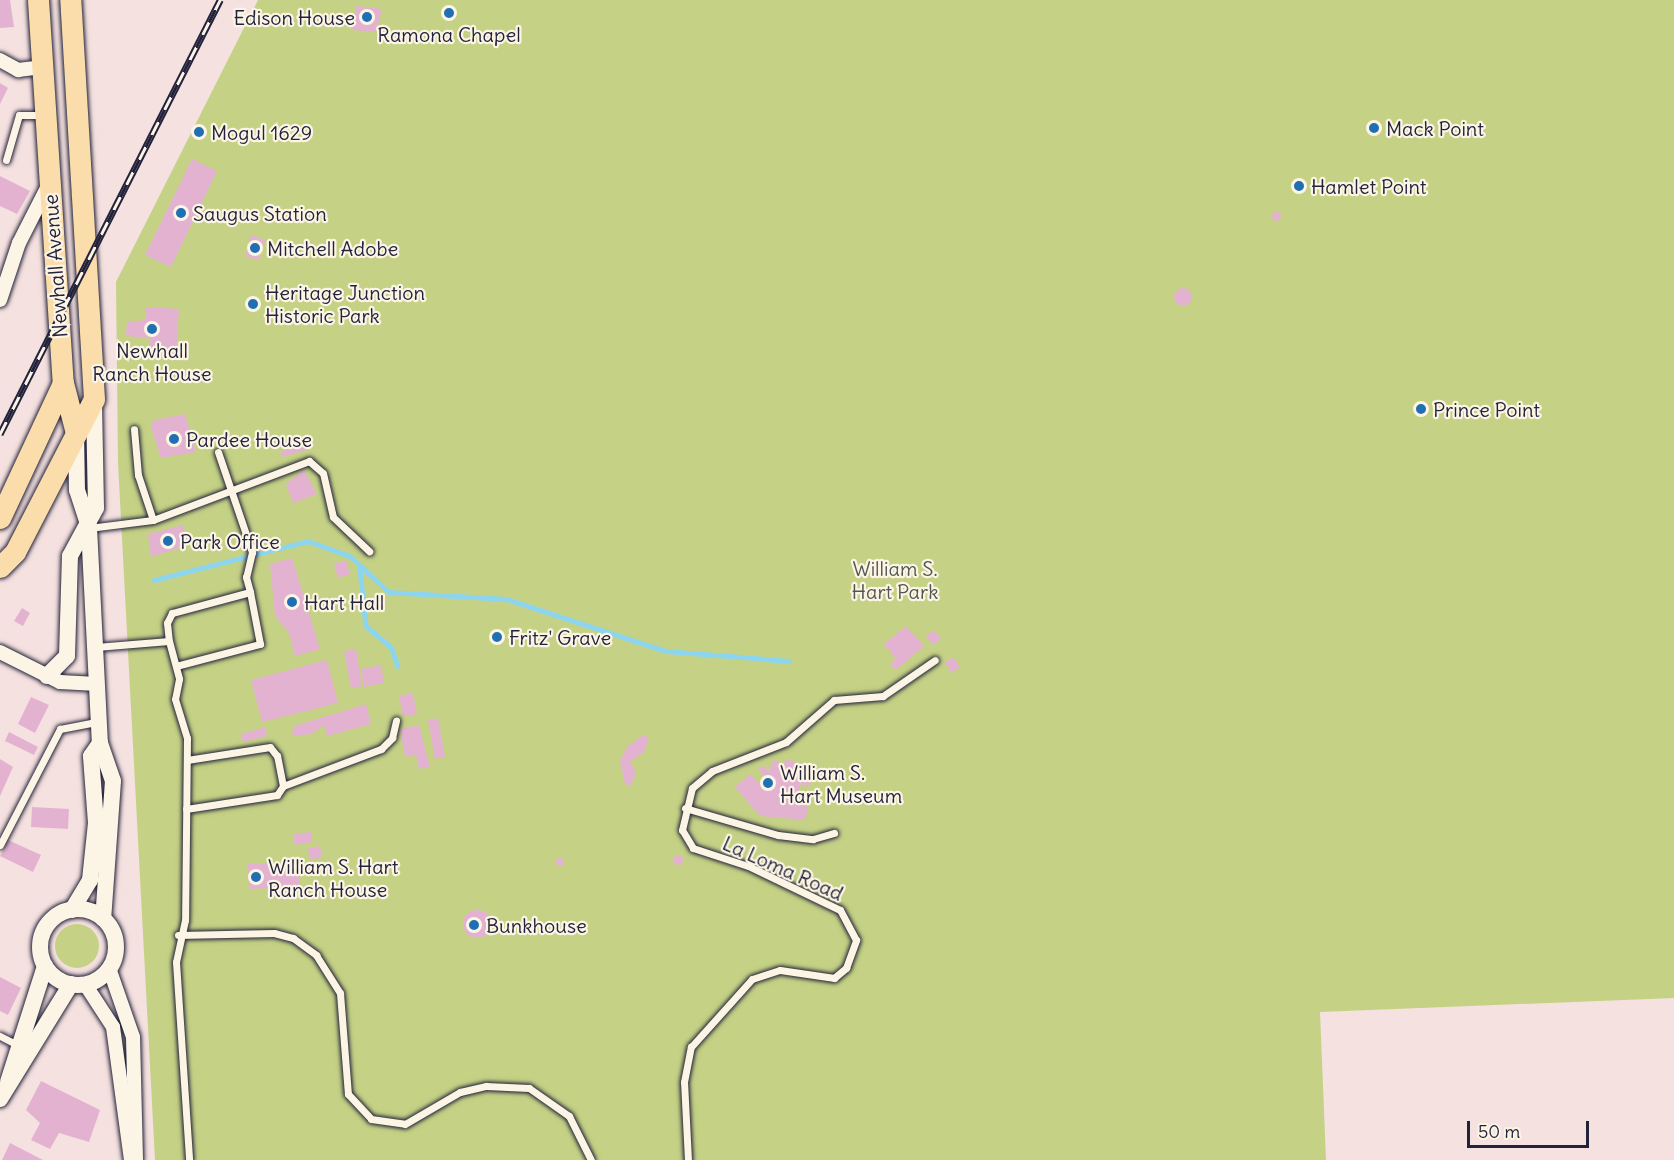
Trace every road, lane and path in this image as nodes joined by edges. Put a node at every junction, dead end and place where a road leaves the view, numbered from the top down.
1 (38, 0) edge
2 (70, 0) edge
3 (0, 60) edge
4 (42, 68) junction
5 (45, 115) junction
6 (6, 160) dead end
7 (50, 184) junction
8 (0, 300) edge
9 (63, 383) junction
10 (94, 399) junction
11 (134, 429) dead end
12 (76, 433) junction
13 (218, 452) dead end
14 (229, 489) junction
15 (0, 518) edge
16 (153, 520) junction
17 (89, 528) junction
18 (369, 551) dead end
19 (0, 567) edge
20 (250, 592) junction
21 (169, 641) junction
22 (95, 647) junction
23 (0, 652) edge
24 (935, 660) dead end
25 (176, 666) junction
26 (47, 676) junction
27 (97, 684) junction
28 (396, 720) dead end
29 (99, 722) junction
30 (100, 743) junction
31 (187, 760) junction
32 (283, 786) junction
33 (685, 808) junction
34 (186, 809) junction
35 (834, 833) dead end
36 (0, 845) edge
37 (72, 910) junction
38 (103, 919) junction
39 (178, 935) junction
40 (45, 966) junction
41 (109, 968) junction
42 (78, 984) junction
43 (0, 1036) edge
44 (18, 1045) junction
45 (8, 1083) junction
46 (0, 1099) edge
47 (131, 1160) edge
48 (136, 1160) edge
49 (189, 1160) edge
50 (591, 1160) edge
51 (688, 1160) edge

1 - 4 main road, Newhall Avenue
2 - 10 main road, Newhall Avenue
3 - 4 street
4 - 5 main road, Newhall Avenue
5 - 6 lane
5 - 7 main road, Newhall Avenue
7 - 8 street
7 - 9 main road, Newhall Avenue
9 - 12 main road, Newhall Avenue
9 - 15 main road
10 - 12 main road
10 - 17 street, Newhall Avenue
11 - 16 lane
12 - 17 street, Newhall Avenue
12 - 19 main road
13 - 14 lane
14 - 16 lane
14 - 18 lane
14 - 20 lane
16 - 17 lane
17 - 22 street, Newhall Avenue
17 - 26 street
20 - 21 lane
20 - 25 lane
21 - 22 lane
21 - 25 lane
22 - 27 street, Newhall Avenue
23 - 26 street
24 - 33 lane, La Loma Road
25 - 31 lane
26 - 27 street
27 - 29 street, Newhall Avenue
28 - 32 lane
29 - 30 street, Newhall Avenue
29 - 36 lane
30 - 37 street, Newhall Avenue
30 - 38 street, Newhall Avenue
31 - 32 lane
31 - 34 lane
32 - 34 lane
33 - 35 lane
33 - 51 lane, La Loma Road
34 - 39 lane
37 - 38 street
37 - 40 street
38 - 41 street
39 - 49 lane
39 - 50 lane
40 - 42 street
40 - 44 street
41 - 42 street
41 - 48 street
42 - 45 street
42 - 47 street
43 - 44 lane
44 - 45 street
45 - 46 street

